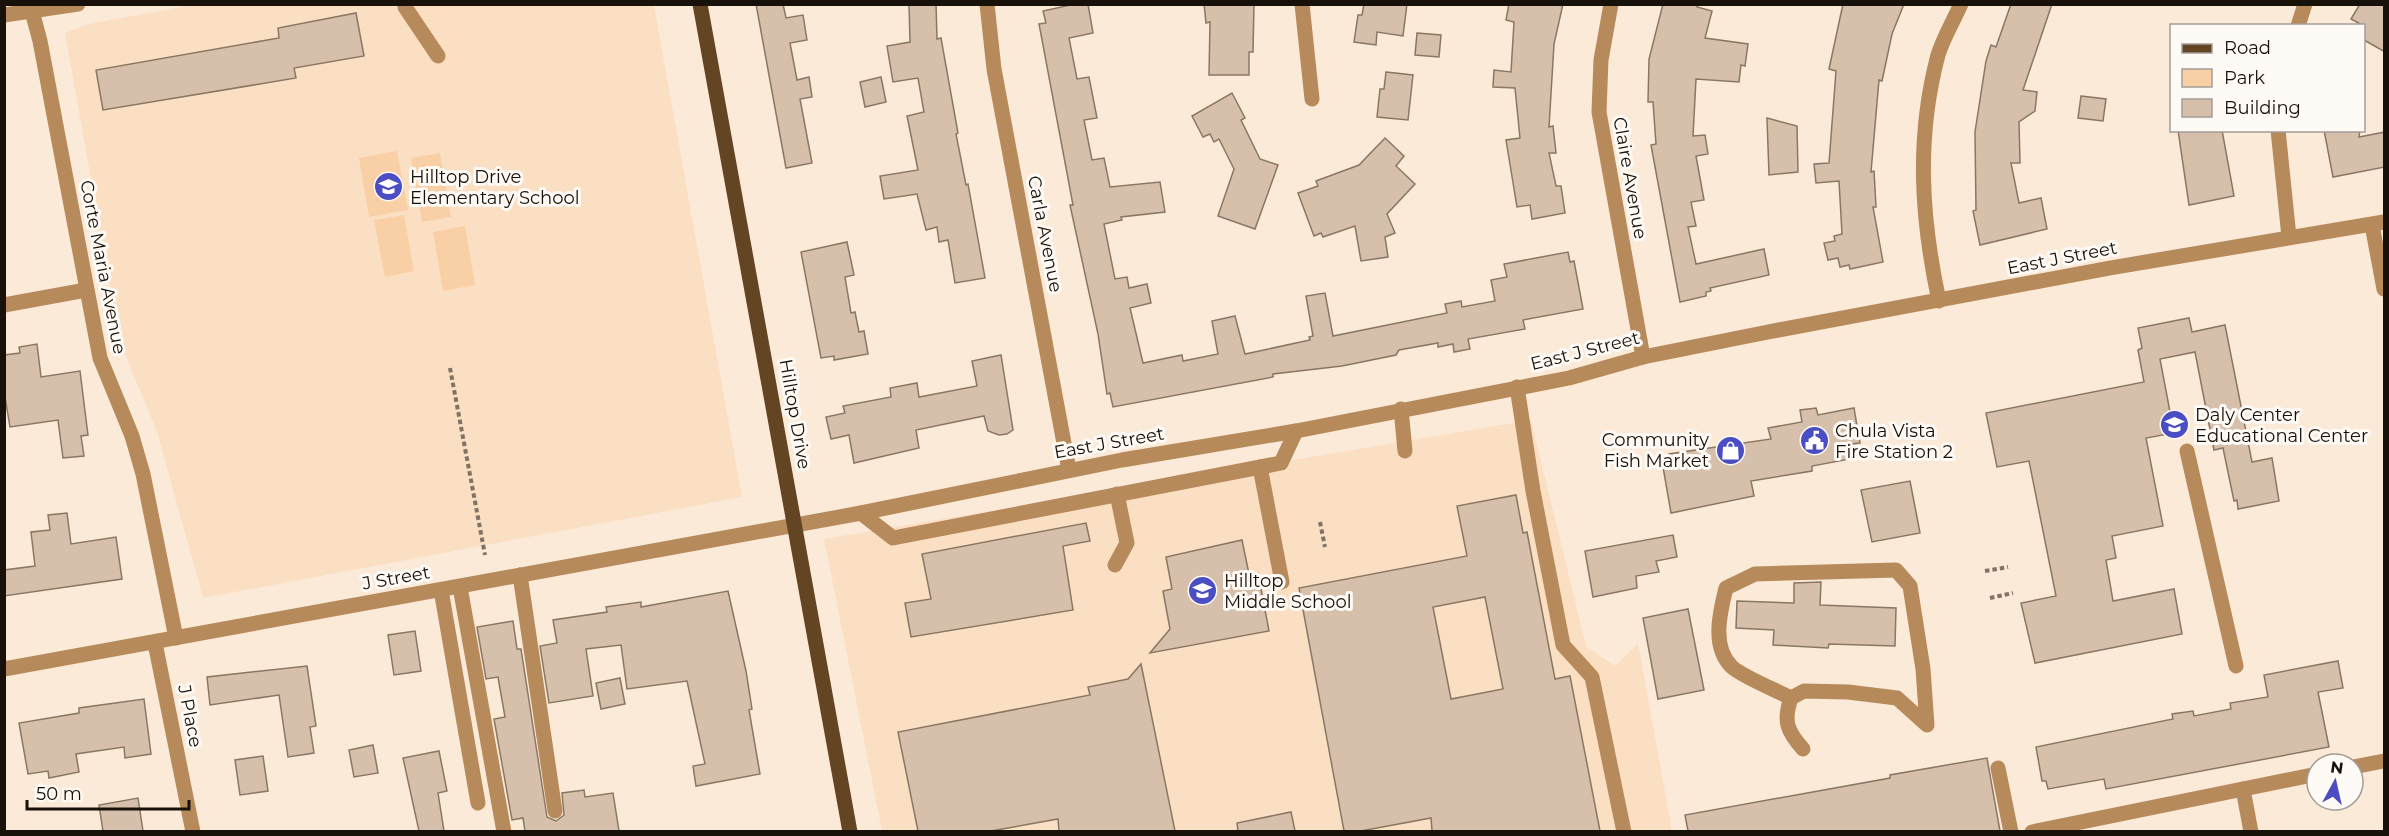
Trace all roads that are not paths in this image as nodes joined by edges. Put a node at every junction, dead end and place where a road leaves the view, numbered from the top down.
1 (78, 4) edge
2 (700, 4) edge
3 (987, 4) edge
4 (1302, 4) edge
5 (1611, 4) edge
6 (1962, 4) edge
7 (2305, 4) edge
8 (405, 7) dead end
9 (30, 8) edge
10 (4, 15) edge
11 (2299, 24) edge
12 (438, 56) dead end
13 (1312, 99) dead end
14 (2278, 132) edge
15 (2378, 223) edge
16 (2289, 237) junction
17 (2385, 289) edge
18 (86, 290) junction
19 (1939, 301) junction
20 (4, 305) edge
21 (1643, 357) junction
22 (1517, 387) junction
23 (1401, 409) junction
24 (1296, 430) junction
25 (1405, 451) dead end
26 (2187, 451) dead end
27 (1260, 467) junction
28 (1069, 470) junction
29 (1117, 494) junction
30 (861, 513) junction
31 (795, 524) junction
32 (1115, 565) dead end
33 (520, 576) junction
34 (1282, 582) dead end
35 (460, 587) junction
36 (441, 590) junction
37 (176, 638) junction
38 (155, 643) junction
39 (2236, 666) dead end
40 (4, 669) edge
41 (1791, 698) junction
42 (1803, 749) dead end
43 (2385, 761) edge
44 (2365, 765) edge
45 (1998, 768) dead end
46 (2305, 776) edge
47 (2243, 789) junction
48 (478, 803) dead end
49 (555, 811) dead end
50 (193, 831) edge
51 (504, 831) edge
52 (850, 831) edge
53 (1624, 831) edge
54 (2011, 831) edge
55 (2032, 831) edge
56 (2251, 831) edge

1 - 9 street
2 - 31 main road, Hilltop Drive
3 - 28 street, Carla Avenue
4 - 13 street
5 - 21 street, Claire Avenue
6 - 19 street
7 - 11 street
8 - 12 street
9 - 10 street
9 - 18 street, Corte Maria Avenue
14 - 16 street
15 - 16 street, East J Street
15 - 17 street
16 - 19 street, East J Street
18 - 20 street
18 - 37 street, Corte Maria Avenue
19 - 21 street, East J Street
21 - 22 street, East J Street
22 - 23 street, East J Street
22 - 53 street
23 - 24 street, East J Street
23 - 25 street
24 - 27 street
24 - 28 street, East J Street
26 - 39 street
27 - 29 street
27 - 34 street
28 - 30 street, East J Street
29 - 30 street
29 - 32 street
30 - 31 street, East J Street
31 - 33 street, J Street
31 - 52 main road, Hilltop Drive
33 - 35 street, J Street
33 - 49 street
35 - 36 street, J Street
35 - 51 street
36 - 37 street, J Street
36 - 48 street
37 - 38 street, J Street
38 - 40 street, J Street
38 - 50 street, J Place
41 - 41 street
41 - 42 street
43 - 44 street
45 - 54 street
46 - 47 street
47 - 55 street
47 - 56 street

